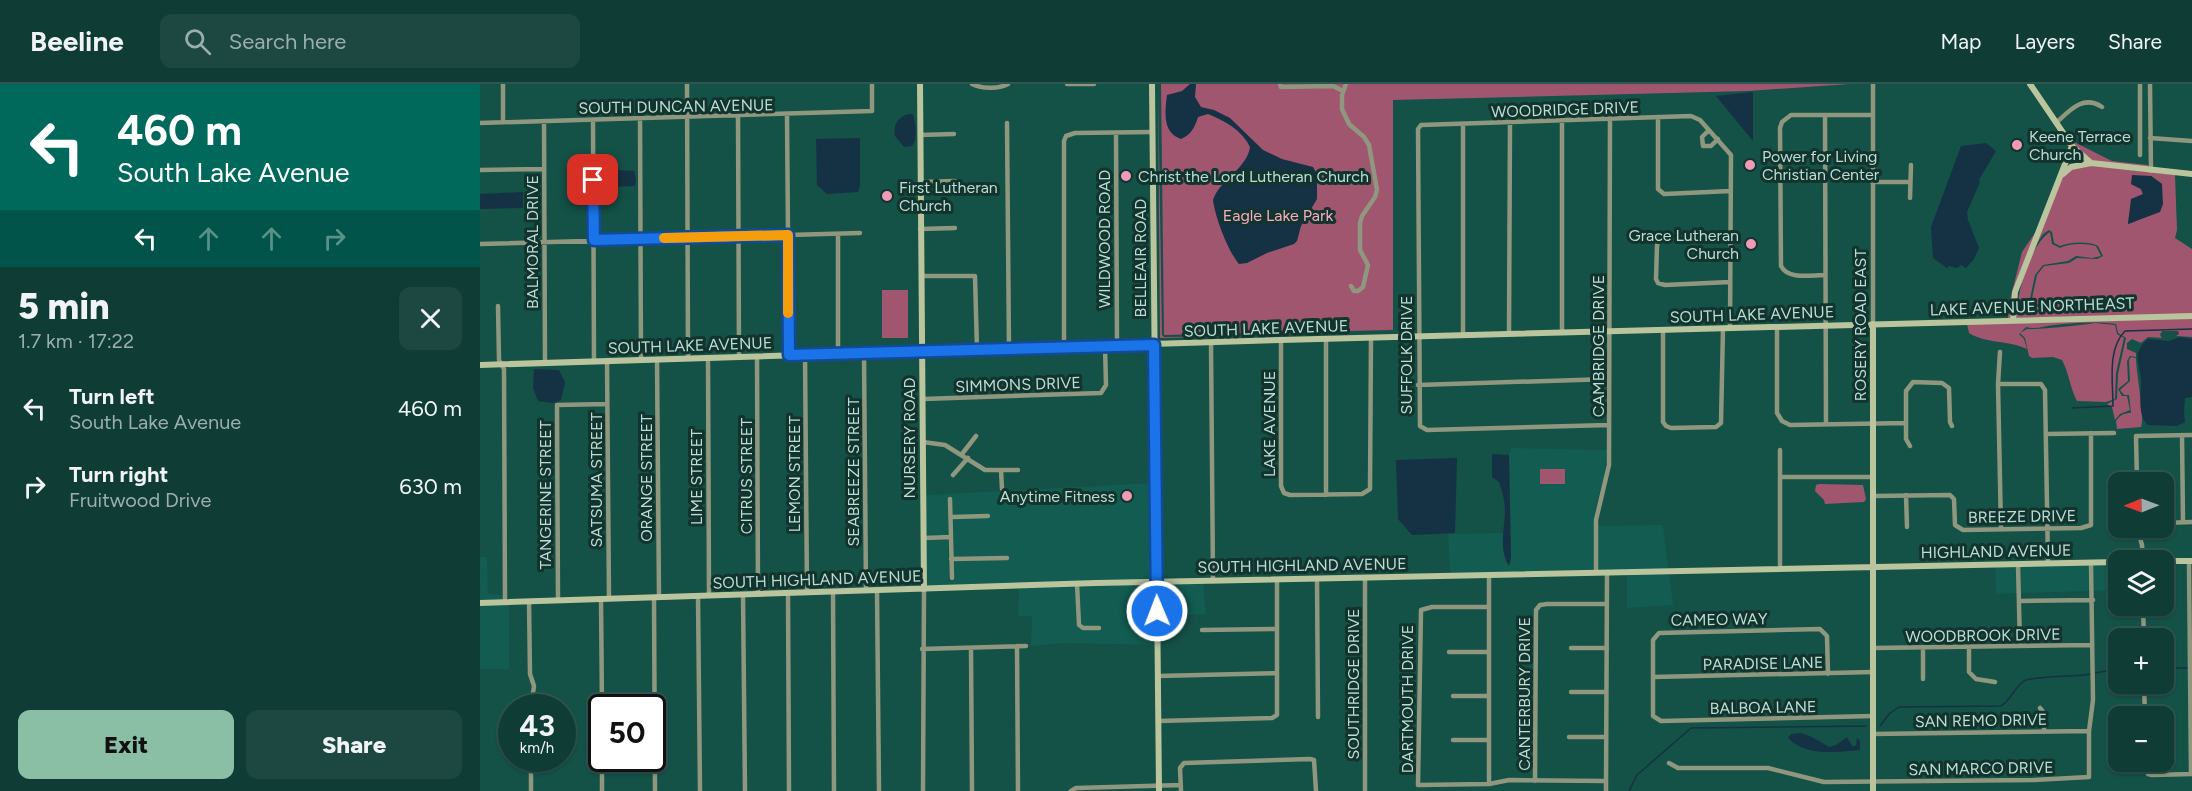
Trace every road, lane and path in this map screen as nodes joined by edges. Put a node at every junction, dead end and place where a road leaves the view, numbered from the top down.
1 (503, 84) edge
2 (687, 84) edge
3 (872, 84) edge
4 (920, 84) edge
5 (972, 84) edge
6 (1008, 84) edge
7 (1067, 84) edge
8 (1095, 84) edge
9 (1152, 84) edge
10 (1280, 84) edge
11 (1346, 84) edge
12 (1873, 84) edge
13 (2030, 84) edge
14 (2140, 84) edge
15 (2150, 84) edge
16 (1342, 91) junction
17 (2102, 107) dead end
18 (787, 115) junction
19 (1873, 115) junction
20 (738, 116) junction
21 (1825, 116) junction
22 (687, 117) junction
23 (1658, 117) junction
24 (640, 118) junction
25 (1610, 119) junction
26 (593, 120) junction
27 (544, 121) junction
28 (1563, 121) junction
29 (503, 122) junction
30 (480, 123) edge
31 (1007, 123) dead end
32 (1510, 123) junction
33 (2056, 123) junction
34 (1463, 124) junction
35 (1418, 129) joint
36 (1709, 130) junction
37 (1152, 132) junction
38 (1116, 133) junction
39 (954, 134) dead end
40 (920, 135) junction
41 (2150, 138) junction
42 (1718, 140) junction
43 (2192, 141) edge
44 (2072, 146) junction
45 (2140, 155) dead end
46 (2091, 163) junction
47 (1911, 165) dead end
48 (544, 169) junction
49 (480, 170) edge
50 (2151, 171) junction
51 (2192, 174) edge
52 (2060, 176) junction
53 (955, 181) dead end
54 (920, 182) junction
55 (1872, 182) junction
56 (1910, 182) junction
57 (1731, 191) junction
58 (1910, 198) dead end
59 (955, 228) dead end
60 (920, 229) junction
61 (860, 233) dead end
62 (837, 234) junction
63 (788, 235) junction
64 (738, 236) junction
65 (1731, 237) junction
66 (688, 238) junction
67 (640, 239) junction
68 (594, 240) junction
69 (544, 242) junction
70 (480, 244) edge
71 (1826, 275) junction
72 (921, 276) junction
73 (1730, 282) junction
74 (1351, 286) dead end
75 (498, 306) dead end
76 (2192, 316) edge
77 (2013, 320) junction
78 (1873, 324) junction
79 (1826, 325) junction
80 (1777, 327) junction
81 (1727, 328) junction
82 (1663, 330) junction
83 (1610, 331) junction
84 (1562, 333) junction
85 (1509, 334) junction
86 (1463, 335) junction
87 (1418, 337) junction
88 (1371, 338) junction
89 (1281, 340) junction
90 (1326, 340) junction
91 (1211, 343) junction
92 (1117, 345) junction
93 (1154, 345) junction
94 (1106, 346) junction
95 (1064, 347) junction
96 (1008, 349) junction
97 (977, 350) junction
98 (922, 351) junction
99 (2000, 352) dead end
100 (864, 353) junction
101 (838, 354) junction
102 (789, 355) junction
103 (805, 355) junction
104 (739, 357) junction
105 (757, 357) junction
106 (688, 358) junction
107 (708, 358) junction
108 (641, 359) junction
109 (657, 359) junction
110 (594, 361) junction
111 (607, 361) junction
112 (545, 363) junction
113 (501, 364) junction
114 (480, 365) edge
115 (1609, 379) junction
116 (1998, 384) junction
117 (1418, 385) junction
118 (923, 399) junction
119 (607, 404) junction
120 (1874, 423) junction
121 (1906, 423) junction
122 (1826, 424) junction
123 (1609, 425) junction
124 (1952, 426) dead end
125 (2091, 433) junction
126 (2114, 433) dead end
127 (2046, 434) junction
128 (2182, 435) junction
129 (2192, 435) edge
130 (976, 436) dead end
131 (923, 442) junction
132 (1910, 446) dead end
133 (1780, 450) dead end
134 (962, 454) junction
135 (968, 458) junction
136 (1001, 470) junction
137 (1018, 470) dead end
138 (2137, 472) edge
139 (953, 475) dead end
140 (1780, 477) junction
141 (1874, 477) junction
142 (1002, 489) dead end
143 (1326, 495) junction
144 (1906, 495) junction
145 (1874, 496) junction
146 (950, 499) dead end
147 (988, 516) dead end
148 (951, 517) junction
149 (2174, 522) edge
150 (2183, 522) junction
151 (2192, 522) edge
152 (1907, 527) dead end
153 (2001, 529) junction
154 (2047, 529) junction
155 (951, 537) junction
156 (924, 538) junction
157 (1006, 558) dead end
158 (951, 559) junction
159 (2174, 561) edge
160 (2190, 561) edge
161 (2108, 562) edge
162 (2048, 563) junction
163 (2091, 563) junction
164 (2018, 564) junction
165 (1874, 566) junction
166 (1780, 568) junction
167 (1596, 572) junction
168 (1607, 572) junction
169 (1489, 575) junction
170 (952, 578) dead end
171 (1365, 578) junction
172 (1317, 579) junction
173 (1276, 580) junction
174 (1213, 581) junction
175 (1156, 582) junction
176 (1077, 584) junction
177 (924, 590) junction
178 (866, 591) junction
179 (878, 591) junction
180 (833, 592) junction
181 (807, 593) junction
182 (758, 594) junction
183 (788, 594) junction
184 (743, 595) junction
185 (698, 596) junction
186 (709, 596) junction
187 (656, 597) junction
188 (601, 598) junction
189 (609, 598) junction
190 (558, 600) junction
191 (2092, 600) junction
192 (505, 601) junction
193 (530, 601) junction
194 (2020, 601) junction
195 (480, 603) edge
196 (1607, 604) junction
197 (1489, 607) junction
198 (1099, 628) dead end
199 (1277, 629) junction
200 (1202, 630) dead end
201 (2092, 645) junction
202 (1017, 646) junction
203 (1026, 646) dead end
204 (2020, 646) junction
205 (1923, 647) junction
206 (971, 648) junction
207 (1571, 648) dead end
208 (1607, 648) junction
209 (1874, 648) junction
210 (1969, 648) junction
211 (922, 649) junction
212 (1449, 652) dead end
213 (1488, 652) junction
214 (1873, 672) junction
215 (1277, 673) junction
216 (1828, 674) junction
217 (1158, 676) junction
218 (1653, 676) junction
219 (1923, 679) dead end
220 (1995, 682) dead end
221 (1571, 692) dead end
222 (1606, 692) junction
223 (533, 694) edge
224 (602, 694) edge
225 (1453, 696) dead end
226 (1488, 696) junction
227 (2040, 708) dead end
228 (1873, 716) junction
229 (1318, 717) dead end
230 (1655, 719) joint
231 (1158, 721) junction
232 (2089, 731) junction
233 (2044, 732) junction
234 (1873, 734) junction
235 (1569, 737) dead end
236 (1606, 737) junction
237 (1453, 740) dead end
238 (1489, 740) junction
239 (1669, 763) dead end
240 (531, 772) edge
241 (602, 772) edge
242 (2148, 772) edge
243 (2192, 774) edge
244 (1535, 781) junction
245 (1606, 781) junction
246 (1873, 781) junction
247 (1489, 784) junction
248 (1159, 788) edge
249 (1181, 788) edge
250 (531, 791) edge
251 (602, 791) edge
252 (655, 791) edge
253 (700, 791) edge
254 (745, 791) edge
255 (789, 791) edge
256 (834, 791) edge
257 (879, 791) edge
258 (923, 791) edge
259 (972, 791) edge
260 (1018, 791) edge
261 (1071, 791) edge
262 (1316, 791) edge
263 (1365, 791) edge
264 (1606, 791) edge
265 (1873, 791) edge

1 - 29 street
2 - 22 street
3 - 18 street, SOUTH DUNCAN AVENUE
4 - 40 street, NURSERY ROAD
5 - 6 street
7 - 8 street
9 - 37 street, BELLEAIR ROAD
10 - 16 street
11 - 16 street
12 - 19 street, ROSERY ROAD EAST
13 - 33 street
14 - 45 street
15 - 41 street
16 - 74 street
17 - 33 street
18 - 20 street, SOUTH DUNCAN AVENUE
18 - 63 street
19 - 21 street
19 - 55 street, ROSERY ROAD EAST
20 - 22 street, SOUTH DUNCAN AVENUE
20 - 64 street
21 - 71 street
21 - 71 street
22 - 24 street, SOUTH DUNCAN AVENUE
22 - 66 street
23 - 25 street, WOODRIDGE DRIVE
23 - 36 street, WOODRIDGE DRIVE
23 - 57 street
24 - 26 street, SOUTH DUNCAN AVENUE
24 - 67 street
25 - 28 street, WOODRIDGE DRIVE
25 - 83 street, CAMBRIDGE DRIVE
26 - 27 street, SOUTH DUNCAN AVENUE
26 - 68 street
27 - 29 street, SOUTH DUNCAN AVENUE
27 - 48 street, BALMORAL DRIVE
28 - 32 street, WOODRIDGE DRIVE
28 - 84 street
29 - 30 street, SOUTH DUNCAN AVENUE
31 - 96 street
32 - 34 street, WOODRIDGE DRIVE
32 - 85 street
33 - 44 street
34 - 35 street, WOODRIDGE DRIVE
34 - 86 street
35 - 87 street, SUFFOLK DRIVE
36 - 42 street, WOODRIDGE DRIVE
36 - 42 street
37 - 38 street
37 - 93 street, BELLEAIR ROAD
38 - 92 street, WILDWOOD ROAD
38 - 95 street
39 - 40 street
40 - 54 street, NURSERY ROAD
41 - 43 street
41 - 50 street
42 - 57 street, WOODRIDGE DRIVE
44 - 46 street
44 - 52 street
46 - 50 street
46 - 52 street
47 - 56 street
48 - 49 street
48 - 69 street, BALMORAL DRIVE
50 - 51 street
52 - 77 street
53 - 54 street
54 - 60 street, NURSERY ROAD
55 - 56 street
55 - 78 street, ROSERY ROAD EAST
56 - 58 street
57 - 65 street, WOODRIDGE DRIVE
59 - 60 street
60 - 72 street, NURSERY ROAD
61 - 62 street
62 - 63 street
62 - 101 street
63 - 64 street
63 - 102 street
64 - 66 street
64 - 104 street
65 - 73 street, WOODRIDGE DRIVE
65 - 73 street
66 - 67 street
66 - 106 street
67 - 68 street
67 - 108 street
68 - 69 street
68 - 110 street
69 - 70 street
69 - 112 street, BALMORAL DRIVE
71 - 79 street
72 - 97 street
72 - 98 street, NURSERY ROAD
73 - 81 street, WOODRIDGE DRIVE
75 - 113 street
76 - 77 street, LAKE AVENUE NORTHEAST
77 - 78 street, LAKE AVENUE NORTHEAST
78 - 79 street, SOUTH LAKE AVENUE
78 - 120 street, ROSERY ROAD EAST
79 - 80 street, SOUTH LAKE AVENUE
79 - 122 street
80 - 81 street, SOUTH LAKE AVENUE
80 - 122 street
81 - 82 street, SOUTH LAKE AVENUE
81 - 82 street, WOODRIDGE DRIVE
82 - 83 street, SOUTH LAKE AVENUE
83 - 84 street, SOUTH LAKE AVENUE
83 - 115 street, CAMBRIDGE DRIVE
84 - 85 street, SOUTH LAKE AVENUE
85 - 86 street, SOUTH LAKE AVENUE
86 - 87 street, SOUTH LAKE AVENUE
87 - 88 street, SOUTH LAKE AVENUE
87 - 117 street, SUFFOLK DRIVE
88 - 90 street, SOUTH LAKE AVENUE
88 - 143 street, LAKE AVENUE
89 - 90 street, SOUTH LAKE AVENUE
89 - 91 street, SOUTH LAKE AVENUE
89 - 143 street, LAKE AVENUE
90 - 143 street
91 - 93 street, SOUTH LAKE AVENUE
91 - 174 street
92 - 93 street, SOUTH LAKE AVENUE
92 - 94 street, SOUTH LAKE AVENUE
93 - 175 street, BELLEAIR ROAD
94 - 95 street, SOUTH LAKE AVENUE
94 - 118 street, SIMMONS DRIVE
95 - 96 street, SOUTH LAKE AVENUE
96 - 97 street, SOUTH LAKE AVENUE
97 - 98 street, SOUTH LAKE AVENUE
98 - 100 street, SOUTH LAKE AVENUE
98 - 118 street, NURSERY ROAD
99 - 116 street
100 - 101 street, SOUTH LAKE AVENUE
100 - 178 street, SEABREEZE STREET
101 - 103 street, SOUTH LAKE AVENUE
102 - 103 street, SOUTH LAKE AVENUE
102 - 105 street, SOUTH LAKE AVENUE
103 - 181 street, LEMON STREET
104 - 105 street, SOUTH LAKE AVENUE
104 - 107 street, SOUTH LAKE AVENUE
105 - 182 street, CITRUS STREET
106 - 107 street, SOUTH LAKE AVENUE
106 - 109 street, SOUTH LAKE AVENUE
107 - 186 street, LIME STREET
108 - 109 street, SOUTH LAKE AVENUE
108 - 111 street, SOUTH LAKE AVENUE
109 - 187 street, ORANGE STREET
110 - 111 street, SOUTH LAKE AVENUE
110 - 112 street, SOUTH LAKE AVENUE
111 - 119 street, SATSUMA STREET
112 - 113 street, SOUTH LAKE AVENUE
113 - 114 street, SOUTH LAKE AVENUE
113 - 192 street
115 - 117 street
115 - 123 street, CAMBRIDGE DRIVE
116 - 127 street
116 - 153 street
117 - 123 street, SUFFOLK DRIVE
118 - 131 street, NURSERY ROAD
119 - 189 street, SATSUMA STREET
119 - 190 street, TANGERINE STREET
120 - 121 street
120 - 122 street
120 - 141 street, ROSERY ROAD EAST
121 - 124 street
121 - 132 street
123 - 167 street, CAMBRIDGE DRIVE
125 - 126 street
125 - 127 street
125 - 154 street, BREEZE DRIVE
127 - 154 street
128 - 129 street
128 - 138 street
128 - 150 street
130 - 134 street
131 - 134 street
131 - 156 street, NURSERY ROAD
133 - 140 street
134 - 135 street
135 - 136 street
135 - 139 street
136 - 137 street
136 - 142 street
140 - 141 street
140 - 166 street
141 - 145 street, ROSERY ROAD EAST
144 - 145 street, BREEZE DRIVE
144 - 152 street
144 - 153 street, BREEZE DRIVE
145 - 165 street, ROSERY ROAD EAST
146 - 148 street
147 - 148 street
148 - 155 street
149 - 150 street
150 - 151 street
153 - 154 street, BREEZE DRIVE
154 - 162 street
155 - 156 street
155 - 158 street
156 - 177 street, NURSERY ROAD
157 - 158 street
158 - 170 street
159 - 160 street
160 - 243 street
161 - 163 street, HIGHLAND AVENUE
162 - 163 street, HIGHLAND AVENUE
162 - 164 street, HIGHLAND AVENUE
163 - 191 street
164 - 165 street, HIGHLAND AVENUE
164 - 194 street
165 - 166 street, SOUTH HIGHLAND AVENUE
165 - 209 street, ROSERY ROAD EAST
166 - 168 street, SOUTH HIGHLAND AVENUE
167 - 168 street, SOUTH HIGHLAND AVENUE
167 - 169 street, SOUTH HIGHLAND AVENUE
168 - 196 street
169 - 171 street, SOUTH HIGHLAND AVENUE
169 - 197 street
171 - 172 street, SOUTH HIGHLAND AVENUE
171 - 263 street, SOUTHRIDGE DRIVE
172 - 173 street, SOUTH HIGHLAND AVENUE
172 - 229 street
173 - 174 street, SOUTH HIGHLAND AVENUE
173 - 199 street
174 - 175 street, SOUTH HIGHLAND AVENUE
175 - 176 street, SOUTH HIGHLAND AVENUE
175 - 217 street, BELLEAIR ROAD
176 - 177 street, SOUTH HIGHLAND AVENUE
176 - 198 street
177 - 179 street, SOUTH HIGHLAND AVENUE
177 - 211 street, NURSERY ROAD
178 - 179 street, SOUTH HIGHLAND AVENUE
178 - 180 street, SOUTH HIGHLAND AVENUE
179 - 257 street
180 - 181 street, SOUTH HIGHLAND AVENUE
180 - 256 street
181 - 183 street, SOUTH HIGHLAND AVENUE
182 - 183 street, SOUTH HIGHLAND AVENUE
182 - 184 street, SOUTH HIGHLAND AVENUE
183 - 255 street
184 - 186 street, SOUTH HIGHLAND AVENUE
184 - 254 street
185 - 186 street, SOUTH HIGHLAND AVENUE
185 - 187 street, SOUTH HIGHLAND AVENUE
185 - 253 street
187 - 189 street, SOUTH HIGHLAND AVENUE
187 - 252 street, ORANGE STREET
188 - 189 street, SOUTH HIGHLAND AVENUE
188 - 190 street, SOUTH HIGHLAND AVENUE
188 - 224 street
190 - 193 street, SOUTH HIGHLAND AVENUE
191 - 194 street
191 - 201 street
192 - 193 street, SOUTH HIGHLAND AVENUE
192 - 195 street, SOUTH HIGHLAND AVENUE
193 - 223 street
194 - 204 street
196 - 208 street
196 - 244 street, CANTERBURY DRIVE
197 - 213 street
197 - 247 street, DARTMOUTH DRIVE
199 - 200 street
199 - 215 street
201 - 204 street, WOODBROOK DRIVE
201 - 232 street
202 - 203 street
202 - 206 street
202 - 260 street
204 - 210 street, WOODBROOK DRIVE
205 - 209 street, WOODBROOK DRIVE
205 - 210 street, WOODBROOK DRIVE
205 - 219 street
206 - 211 street
206 - 259 street
207 - 208 street
208 - 222 street
209 - 214 street, ROSERY ROAD EAST
210 - 220 street
211 - 258 street, NURSERY ROAD
212 - 213 street
213 - 226 street
214 - 216 street, PARADISE LANE
214 - 228 street, ROSERY ROAD EAST
215 - 217 street
215 - 231 street
216 - 218 street, PARADISE LANE
216 - 218 street, CAMEO WAY
217 - 231 street, BELLEAIR ROAD
218 - 230 street, CAMEO WAY
221 - 222 street
222 - 236 street
225 - 226 street
226 - 238 street
227 - 233 street
228 - 230 street, BALBOA LANE
228 - 234 street, ROSERY ROAD EAST
231 - 248 street, BELLEAIR ROAD
232 - 233 street, SAN REMO DRIVE
232 - 246 street, SAN MARCO DRIVE
233 - 234 street, SAN REMO DRIVE
234 - 246 street, ROSERY ROAD EAST
235 - 236 street
236 - 245 street
237 - 238 street
238 - 247 street
239 - 246 street, SAN MARCO DRIVE
240 - 250 street
241 - 251 street
242 - 243 street
244 - 245 street
244 - 247 street
245 - 264 street
246 - 265 street, ROSERY ROAD EAST
248 - 249 street
248 - 261 street
249 - 262 street

